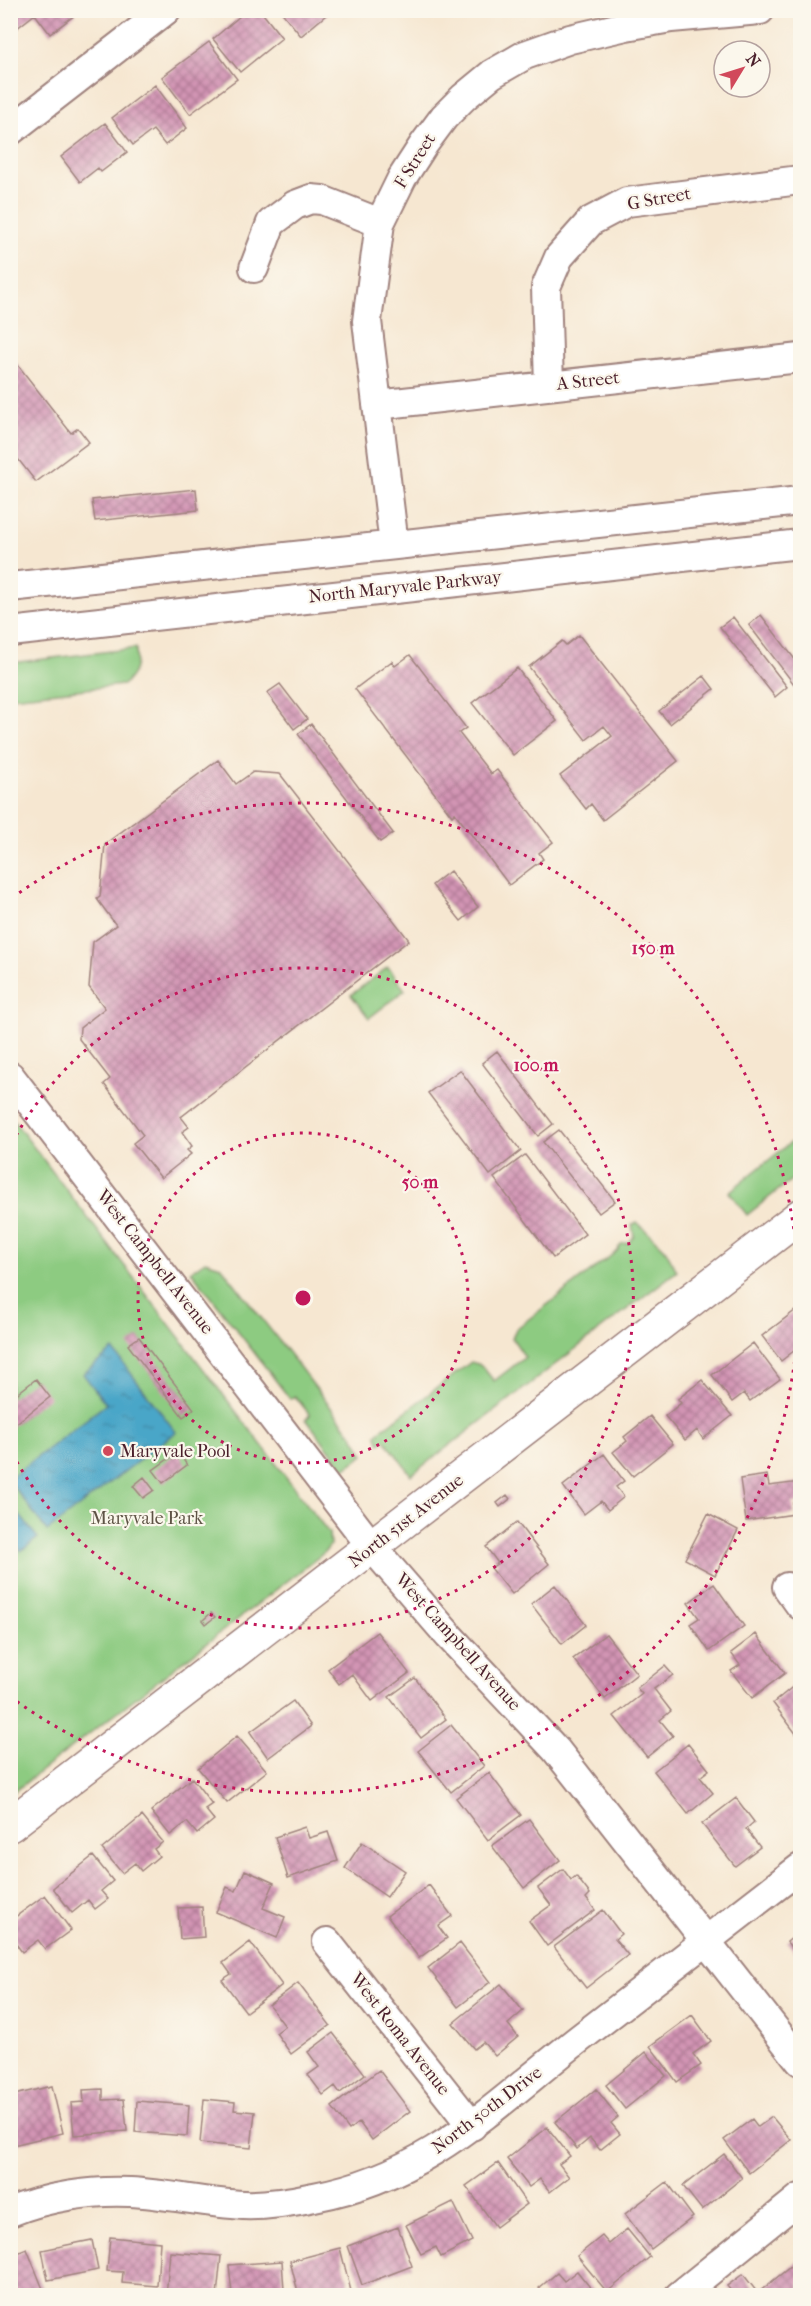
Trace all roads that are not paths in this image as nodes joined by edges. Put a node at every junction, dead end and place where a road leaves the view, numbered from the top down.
1 (166, 10) edge
2 (760, 10) edge
3 (727, 12) edge
4 (10, 131) edge
5 (801, 180) edge
6 (380, 223) junction
7 (254, 267) dead end
8 (801, 358) edge
9 (549, 385) junction
10 (377, 405) junction
11 (801, 501) edge
12 (801, 544) edge
13 (394, 545) junction
14 (113, 576) junction
15 (10, 587) edge
16 (152, 615) junction
17 (10, 632) edge
18 (10, 1076) edge
19 (801, 1216) edge
20 (372, 1547) junction
21 (10, 1825) edge
22 (801, 1868) edge
23 (706, 1940) junction
24 (327, 1942) dead end
25 (801, 2061) edge
26 (472, 2126) junction
27 (801, 2198) edge
28 (10, 2212) edge
29 (679, 2295) edge

1 - 4 street
2 - 3 street, F Street
3 - 6 street, F Street
5 - 9 street, G Street
6 - 7 street
6 - 10 street, F Street
8 - 9 street, A Street
9 - 10 street, A Street
10 - 13 street, F Street
11 - 13 street
12 - 16 street, North Maryvale Parkway
13 - 14 street
14 - 15 street
14 - 16 street
16 - 17 street, North Maryvale Parkway
18 - 20 street, West Campbell Avenue
19 - 20 main road, North 51st Avenue
20 - 21 main road, North 51st Avenue
20 - 23 street, West Campbell Avenue
22 - 23 street, North 50th Drive
23 - 25 street, West Campbell Avenue
23 - 26 street, North 50th Drive
24 - 26 street, West Roma Avenue
26 - 28 street, North 50th Drive
27 - 29 street

